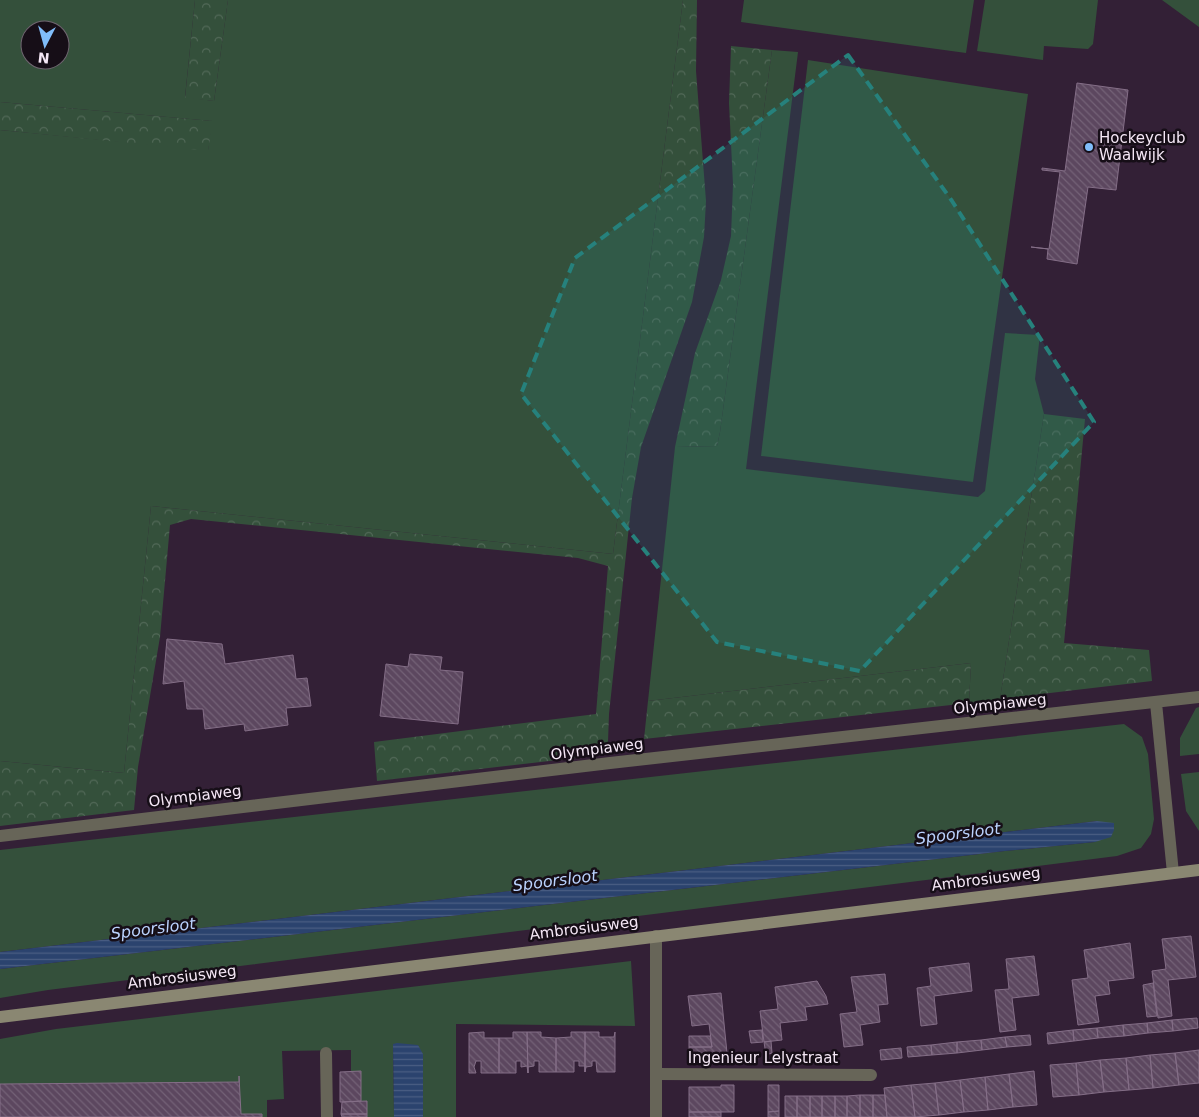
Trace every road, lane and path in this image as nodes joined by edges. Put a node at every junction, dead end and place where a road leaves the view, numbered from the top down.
1 (1199, 697) edge
2 (1156, 703) junction
3 (0, 836) edge
4 (1199, 870) edge
5 (1173, 873) junction
6 (656, 936) junction
7 (0, 1017) edge
8 (326, 1053) dead end
9 (656, 1074) junction
10 (871, 1075) dead end
11 (327, 1117) edge
12 (656, 1117) edge

1 - 2 street, Olympiaweg
2 - 3 street, Olympiaweg
2 - 5 street
4 - 5 main road, Ambrosiusweg
5 - 6 main road, Ambrosiusweg
6 - 7 main road, Ambrosiusweg
6 - 9 street
8 - 11 street
9 - 10 street, Ingenieur Lelystraat
9 - 12 street

